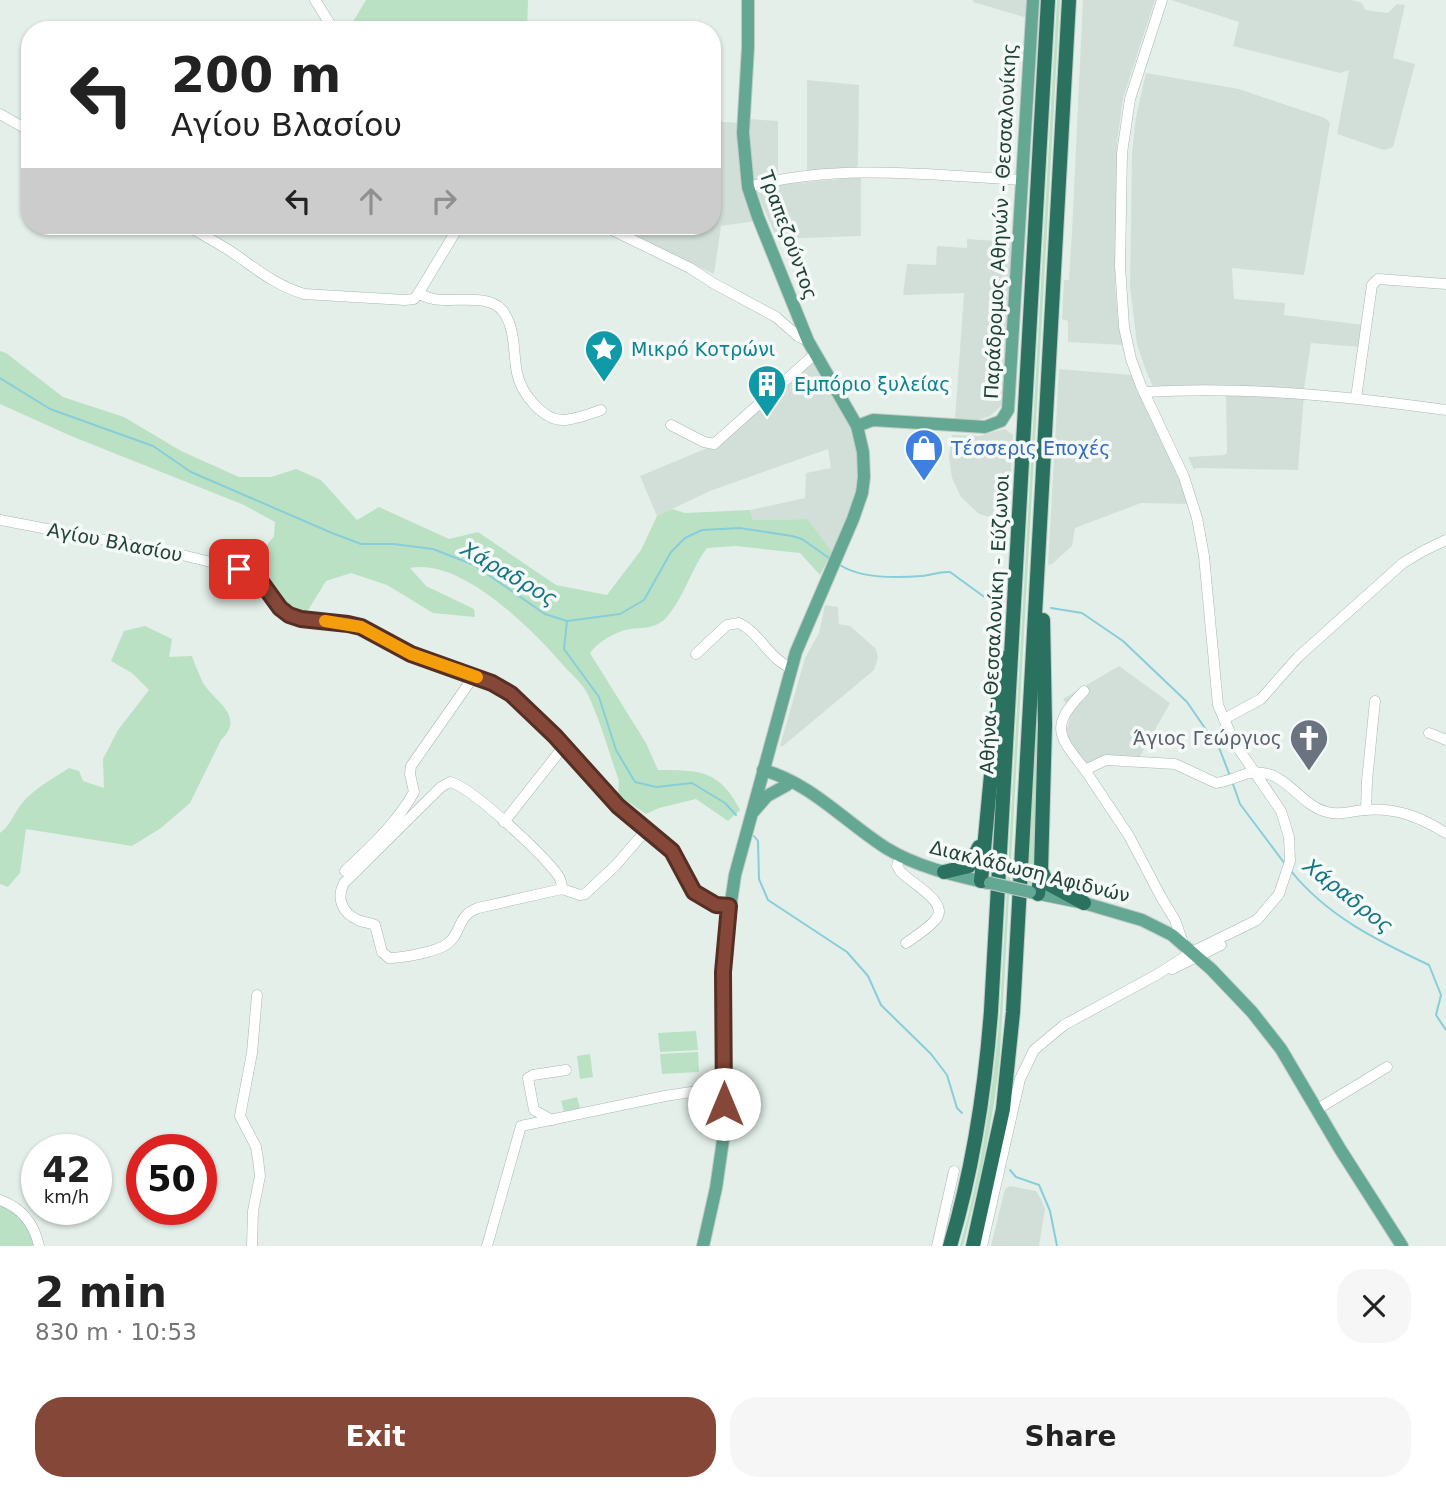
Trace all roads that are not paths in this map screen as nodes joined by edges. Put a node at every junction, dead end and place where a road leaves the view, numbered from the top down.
1 (315, 0) edge
2 (748, 0) edge
3 (1033, 0) edge
4 (1048, 0) edge
5 (1069, 0) edge
6 (1162, 0) edge
7 (328, 21) edge
8 (0, 114) edge
9 (21, 126) edge
10 (1021, 180) junction
11 (748, 187) junction
12 (204, 235) edge
13 (454, 235) edge
14 (622, 235) edge
15 (1446, 284) edge
16 (418, 294) junction
17 (808, 341) junction
18 (816, 353) junction
19 (1144, 392) junction
20 (1356, 398) junction
21 (601, 410) dead end
22 (1446, 410) edge
23 (671, 425) dead end
24 (857, 426) junction
25 (0, 520) edge
26 (1018, 529) junction
27 (1040, 531) junction
28 (1446, 540) edge
29 (696, 654) dead end
30 (791, 668) junction
31 (474, 676) junction
32 (1084, 691) dead end
33 (1376, 701) dead end
34 (1224, 719) junction
35 (1429, 733) dead end
36 (1446, 740) edge
37 (564, 746) junction
38 (1085, 770) junction
39 (1256, 772) junction
40 (762, 774) junction
41 (787, 785) junction
42 (802, 787) junction
43 (1366, 810) junction
44 (750, 817) junction
45 (504, 822) junction
46 (646, 829) junction
47 (985, 832) junction
48 (1446, 833) edge
49 (900, 856) junction
50 (1041, 870) junction
51 (345, 871) dead end
52 (944, 872) junction
53 (985, 882) junction
54 (562, 889) junction
55 (1034, 893) junction
56 (1084, 903) junction
57 (729, 906) junction
58 (906, 943) dead end
59 (1191, 951) junction
60 (257, 995) dead end
61 (991, 1011) junction
62 (985, 1027) dead end
63 (1387, 1067) dead end
64 (566, 1070) dead end
65 (724, 1087) junction
66 (1316, 1110) junction
67 (553, 1120) junction
68 (954, 1171) dead end
69 (0, 1200) edge
70 (39, 1246) edge
71 (252, 1246) edge
72 (487, 1246) edge
73 (703, 1246) edge
74 (937, 1246) edge
75 (950, 1246) edge
76 (973, 1246) edge
77 (982, 1246) edge
78 (1402, 1246) edge

1 - 7 street
2 - 11 main road, Τραπεζούντος
3 - 10 main road, Παράδρομος Αθηνών - Θεσσαλονίκης
4 - 26 highway, Αθήνα - Θεσσαλονίκη - Εύζωνοι
5 - 27 highway, Αθήνα - Θεσσαλονίκη - Εύζωνοι
6 - 19 street
8 - 9 street
10 - 11 street
10 - 24 main road, Παράδρομος Αθηνών - Θεσσαλονίκης
11 - 17 main road, Τραπεζούντος
12 - 16 street
13 - 16 street
14 - 17 street
15 - 20 street
16 - 21 street
17 - 18 main road, Τραπεζούντος
18 - 23 street
18 - 24 main road, Τραπεζούντος
19 - 20 street
19 - 34 street
20 - 22 street
24 - 30 main road
25 - 31 street, Αγίου Βλασίου
26 - 47 highway
26 - 61 highway, Αθήνα - Θεσσαλονίκη - Εύζωνοι
27 - 50 highway
27 - 76 highway, Αθήνα - Θεσσαλονίκη - Εύζωνοι
28 - 34 street
29 - 30 street
30 - 40 main road
31 - 37 street, Αγίου Βλασίου
31 - 51 street
32 - 38 street
33 - 43 street
34 - 39 street
35 - 36 street
37 - 45 street
37 - 46 street, Αγίου Βλασίου
38 - 39 street
38 - 59 street
39 - 43 street
39 - 59 street
40 - 41 main road, Διακλάδωση Αφιδνών
40 - 42 main road, Διακλάδωση Αφιδνών
40 - 44 main road
41 - 42 main road, Διακλάδωση Αφιδνών
41 - 44 main road
42 - 49 main road, Διακλάδωση Αφιδνών
43 - 48 street
44 - 57 main road
45 - 54 street
45 - 54 street
46 - 54 street
46 - 57 street, Αγίου Βλασίου
47 - 52 highway
47 - 53 highway
49 - 52 main road, Διακλάδωση Αφιδνών
49 - 58 street
50 - 55 highway
50 - 56 highway
52 - 53 main road, Διακλάδωση Αφιδνών
53 - 55 main road, Διακλάδωση Αφιδνών, bridge
55 - 56 main road, Διακλάδωση Αφιδνών
56 - 59 main road, Διακλάδωση Αφιδνών
57 - 65 main road
59 - 66 main road, Διακλάδωση Αφιδνών
59 - 77 street
60 - 71 street
61 - 62 highway
61 - 75 highway, Αθήνα - Θεσσαλονίκη - Εύζωνοι
63 - 66 street
64 - 67 street
65 - 67 street
65 - 73 main road
66 - 78 main road, Διακλάδωση Αφιδνών
67 - 72 street
68 - 74 street
69 - 70 street

